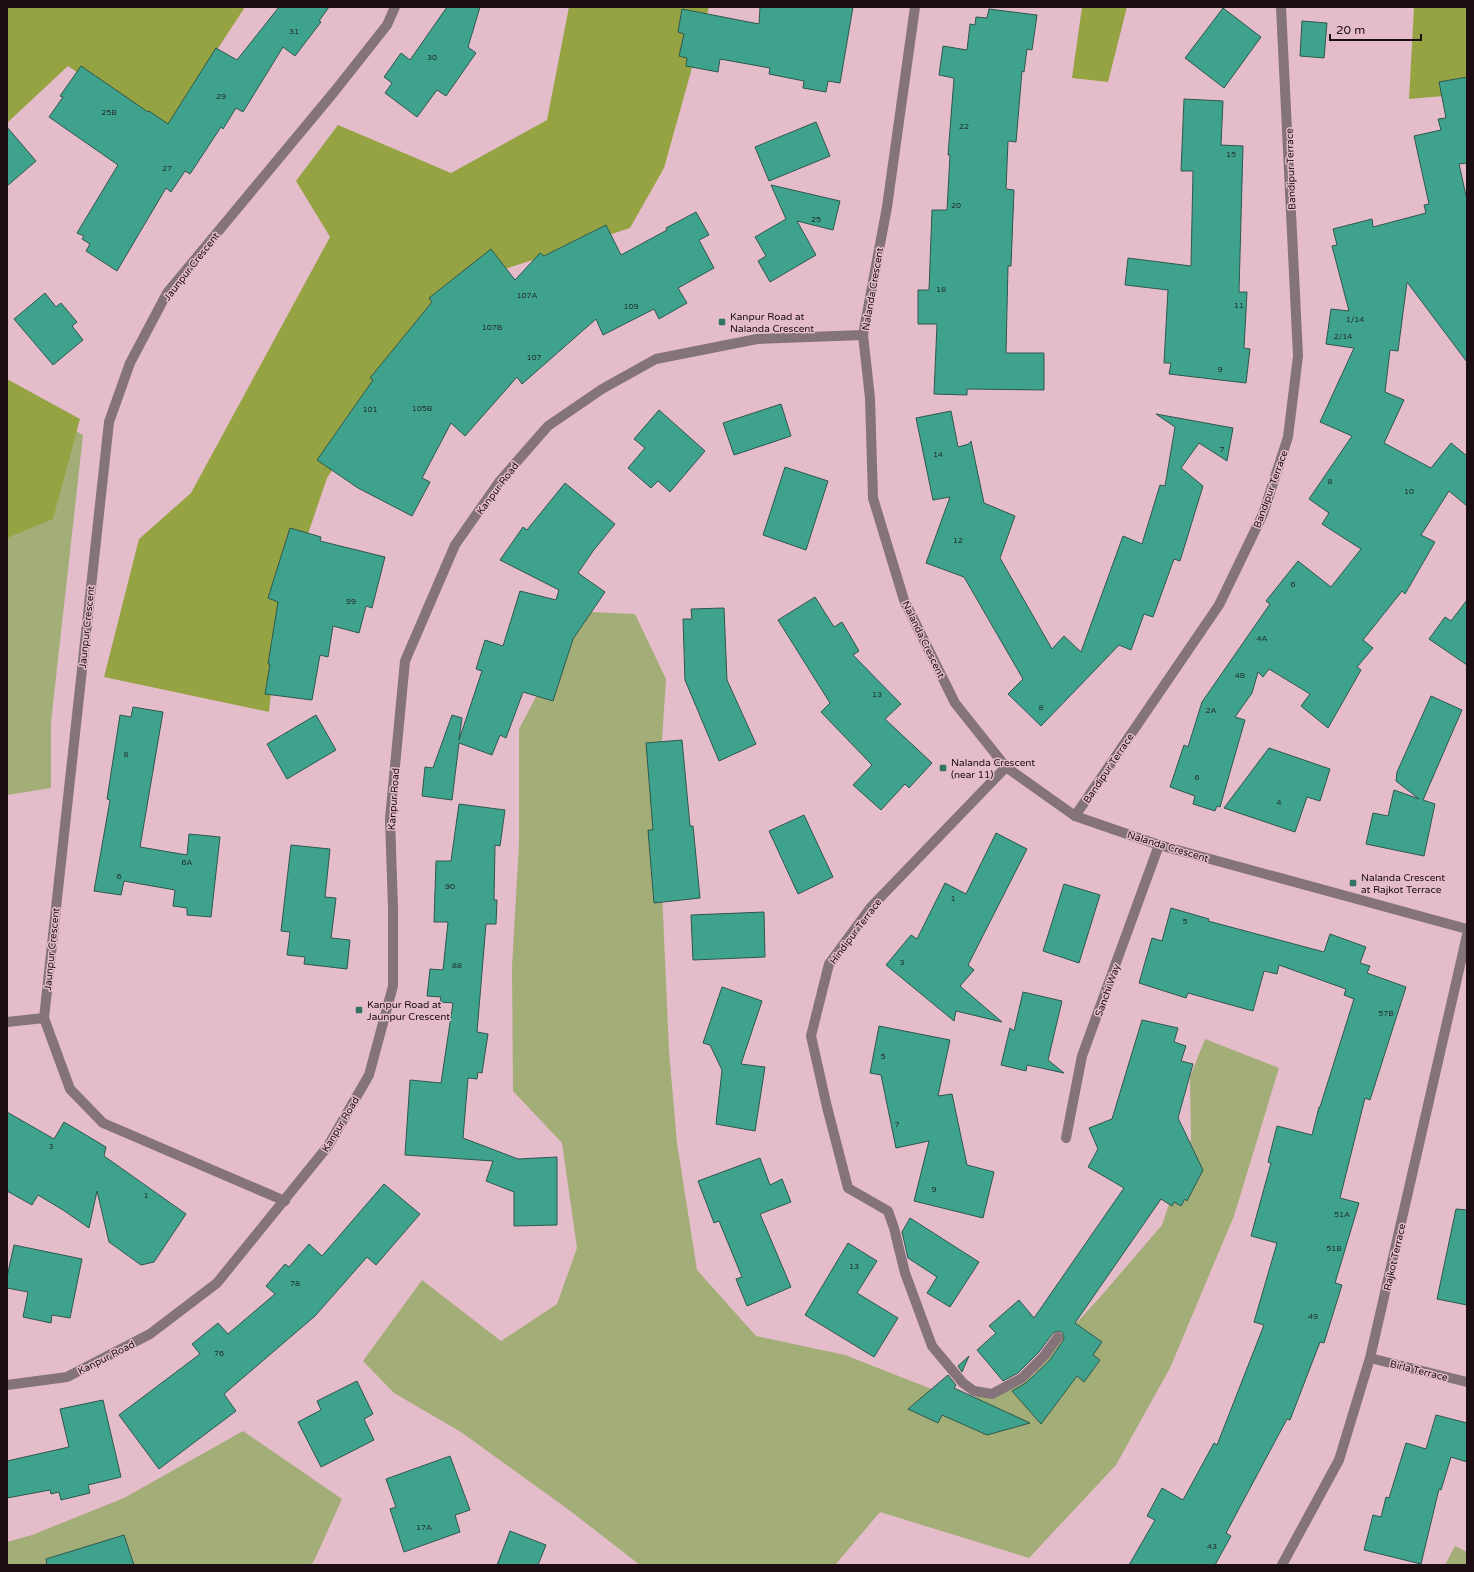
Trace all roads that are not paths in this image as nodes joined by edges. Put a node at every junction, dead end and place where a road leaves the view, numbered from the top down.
1 (395, 7) edge
2 (915, 7) edge
3 (1281, 7) edge
4 (863, 334) junction
5 (1006, 766) junction
6 (1075, 816) junction
7 (1160, 845) junction
8 (1467, 928) edge
9 (1467, 935) edge
10 (44, 1018) junction
11 (7, 1022) edge
12 (1066, 1138) dead end
13 (285, 1201) junction
14 (1058, 1337) dead end
15 (1370, 1358) junction
16 (1467, 1382) edge
17 (7, 1385) edge
18 (1282, 1565) edge

1 - 10 street, Jaunpur Crescent
2 - 4 street, Nalanda Crescent
3 - 6 street, Bandipur Terrace
4 - 5 street, Nalanda Crescent
4 - 13 street, Kanpur Road
5 - 6 street, Nalanda Crescent
5 - 14 street, Hindipur Terrace
6 - 7 street, Nalanda Crescent
7 - 8 street, Nalanda Crescent
7 - 12 street, Sanchi Way
9 - 15 street, Rajkot Terrace
10 - 11 street
10 - 13 street, Jaunpur Crescent
13 - 17 street, Kanpur Road
15 - 16 street, Birla Terrace
15 - 18 street, Rajkot Terrace

